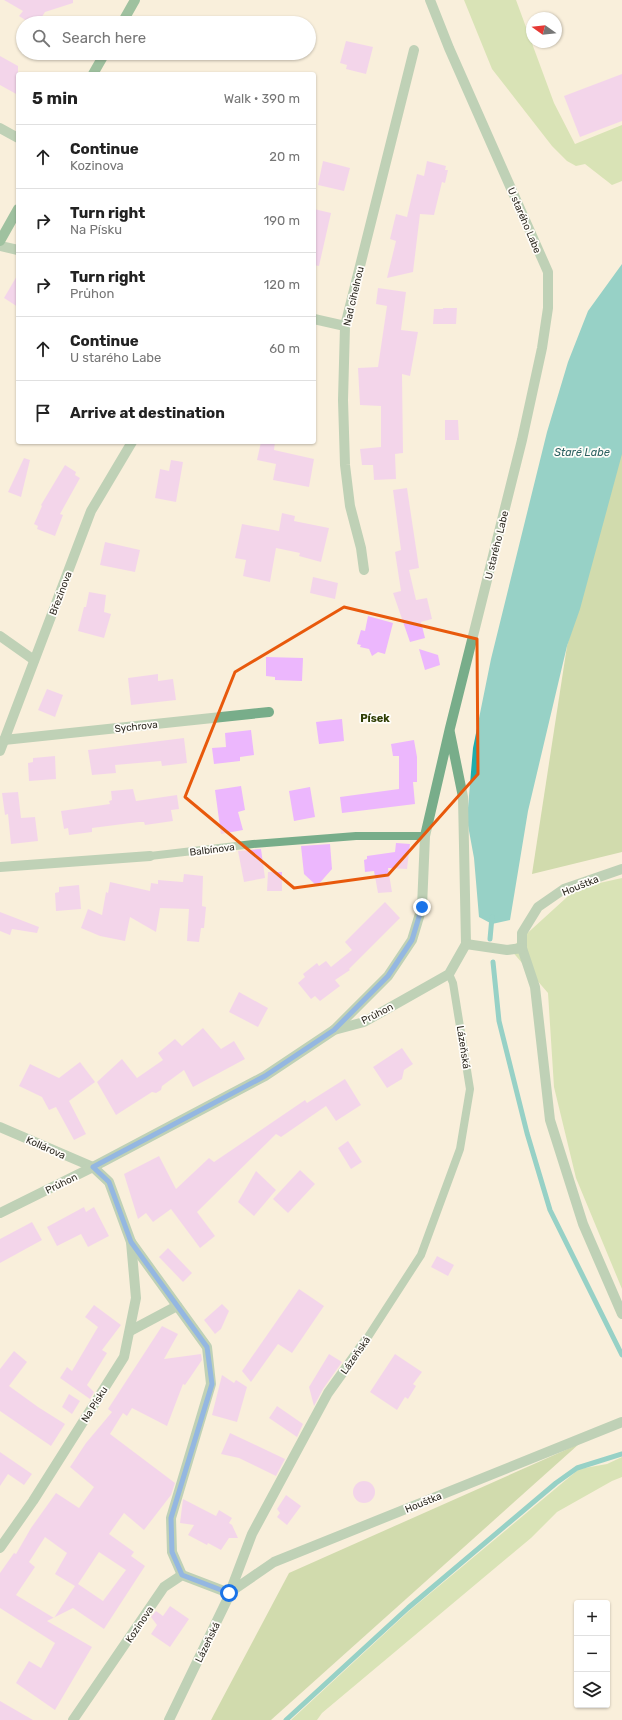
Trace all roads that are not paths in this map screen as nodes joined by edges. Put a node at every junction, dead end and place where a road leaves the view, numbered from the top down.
1 (135, 0) edge
2 (430, 0) edge
3 (126, 16) edge
4 (414, 50) dead end
5 (101, 60) edge
6 (94, 72) edge
7 (0, 128) edge
8 (16, 137) edge
9 (16, 213) edge
10 (0, 241) edge
11 (0, 246) edge
12 (16, 250) edge
13 (316, 319) edge
14 (345, 326) junction
15 (131, 444) edge
16 (364, 570) dead end
17 (0, 636) edge
18 (34, 660) junction
19 (269, 712) dead end
20 (450, 728) junction
21 (4, 740) junction
22 (0, 751) edge
23 (425, 836) junction
24 (150, 856) joint
25 (0, 867) edge
26 (622, 869) edge
27 (466, 944) junction
28 (522, 948) junction
29 (449, 974) junction
30 (334, 1030) junction
31 (0, 1127) edge
32 (93, 1167) junction
33 (0, 1213) edge
34 (131, 1242) junction
35 (177, 1306) junction
36 (622, 1314) edge
37 (130, 1331) junction
38 (366, 1340) joint
39 (622, 1422) edge
40 (0, 1548) edge
41 (182, 1575) junction
42 (229, 1593) junction
43 (73, 1720) edge
44 (169, 1720) edge

1 - 3 street
2 - 20 street, U starého Labe
4 - 14 street, Nad cihelnou
5 - 6 street
7 - 8 street
9 - 10 street
11 - 12 street
13 - 14 street
14 - 16 street, Nad cihelnou
15 - 18 street, Březinova
17 - 18 street
18 - 21 street, Březinova
19 - 21 street, Sychrova
20 - 23 street, U starého Labe
20 - 27 street
21 - 22 street, Březinova
23 - 24 lane, Balbínova
23 - 30 street, U starého Labe
24 - 25 street, Balbínova
26 - 28 street, Houštka
27 - 28 street
27 - 29 street
28 - 36 street
29 - 30 street, Průhon
29 - 38 lane, Lázeňská
30 - 32 street, Průhon
31 - 32 street, Kollárova
32 - 33 street, Průhon
32 - 34 street, Na Písku
34 - 35 street, Na Písku
34 - 37 street, Na Písku
35 - 37 street
35 - 41 street, Na Písku
37 - 40 street, Na Písku
38 - 42 street, Lázeňská
39 - 42 street, Houštka
41 - 42 street
41 - 43 street, Kozinova
42 - 44 street, Lázeňská

